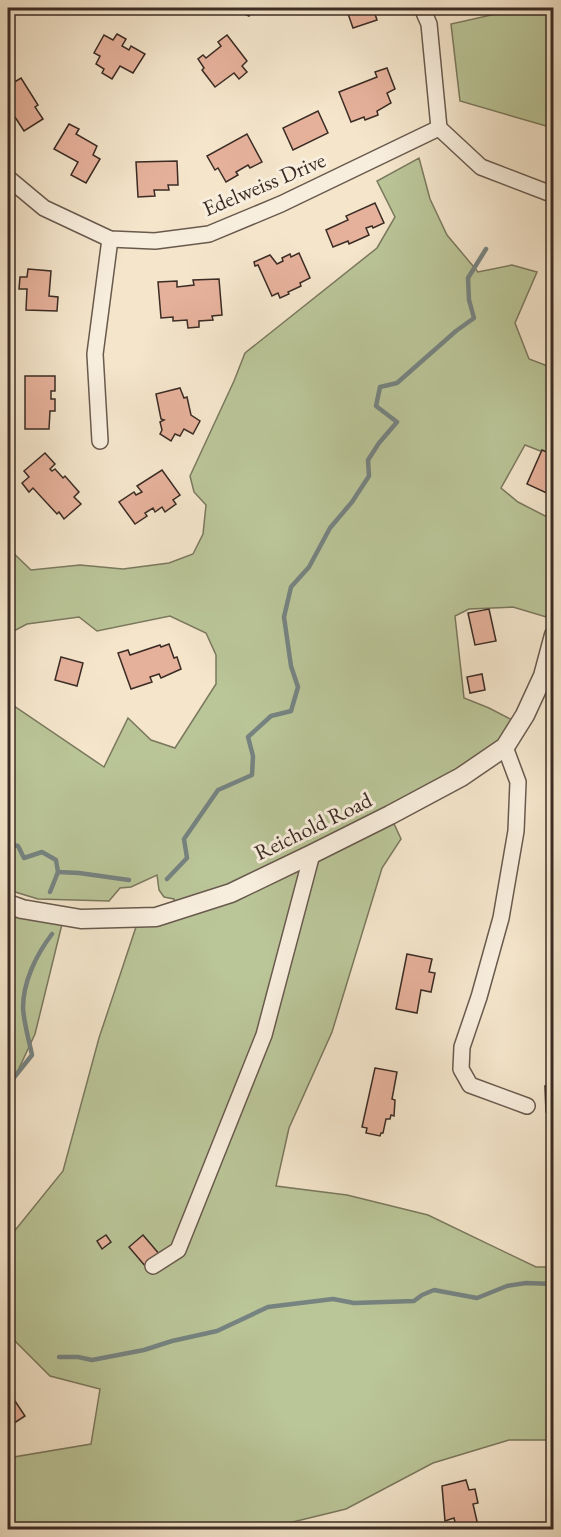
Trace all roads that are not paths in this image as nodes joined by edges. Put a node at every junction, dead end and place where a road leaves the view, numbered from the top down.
1 (422, 8) edge
2 (439, 128) junction
3 (8, 178) edge
4 (553, 195) edge
5 (110, 238) junction
6 (100, 441) dead end
7 (554, 634) edge
8 (505, 747) junction
9 (312, 854) junction
10 (8, 904) edge
11 (527, 1106) dead end
12 (153, 1266) dead end

1 - 2 street
2 - 4 street
2 - 5 street, Edelweiss Drive
3 - 5 street, Edelweiss Drive
5 - 6 street
7 - 8 street, Reichold Road
8 - 9 street, Reichold Road
8 - 11 street
9 - 10 street, Reichold Road
9 - 12 street

